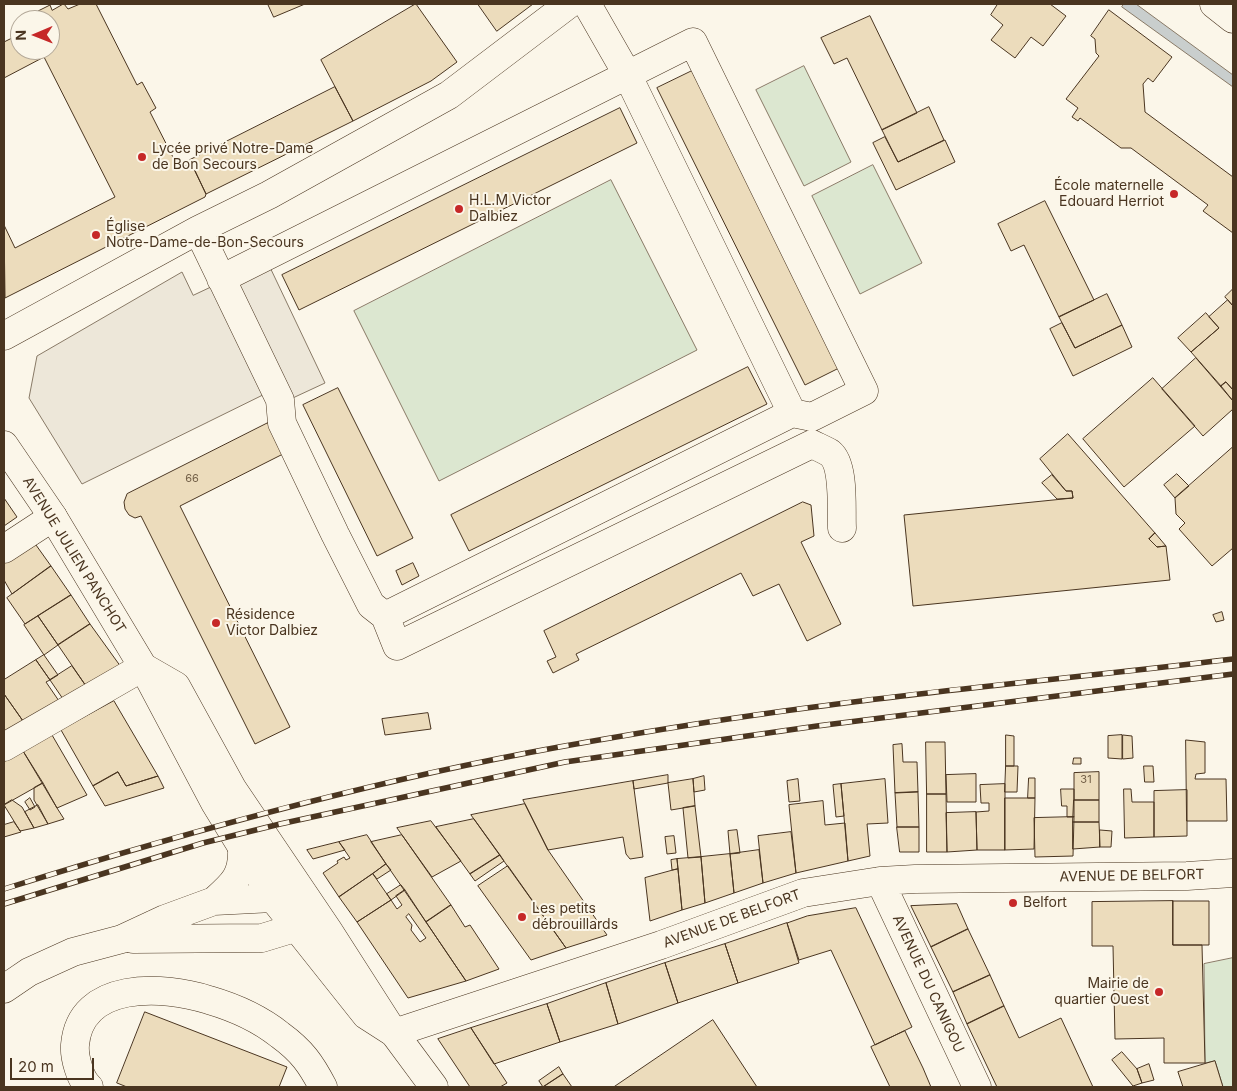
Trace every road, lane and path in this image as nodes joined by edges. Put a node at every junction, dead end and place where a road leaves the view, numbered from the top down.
1 (569, 4) edge
2 (587, 4) edge
3 (1214, 4) edge
4 (1233, 19) edge
5 (627, 74) junction
6 (198, 230) junction
7 (221, 279) junction
8 (4, 336) edge
9 (802, 415) junction
10 (812, 444) junction
11 (4, 445) edge
12 (53, 517) junction
13 (842, 528) dead end
14 (4, 549) edge
15 (385, 616) junction
16 (143, 667) junction
17 (4, 747) edge
18 (242, 848) junction
19 (276, 852) junction
20 (1233, 873) edge
21 (880, 881) junction
22 (284, 899) junction
23 (214, 901) junction
24 (298, 927) junction
25 (328, 930) junction
26 (122, 939) junction
27 (4, 989) edge
28 (394, 1033) junction
29 (89, 1087) edge
30 (323, 1087) edge
31 (434, 1087) edge
32 (977, 1087) edge

1 - 6 street
2 - 5 street
3 - 4 street
5 - 7 street
5 - 9 street
5 - 9 street
6 - 7 street
6 - 8 street
7 - 15 street
9 - 10 street
9 - 15 street
10 - 13 street
10 - 15 street
11 - 12 street, AVENUE JULIEN PANCHOT
12 - 14 street
12 - 16 street, AVENUE JULIEN PANCHOT
16 - 17 street
16 - 18 street, AVENUE JULIEN PANCHOT
16 - 19 street, AVENUE JULIEN PANCHOT
18 - 22 street, AVENUE JULIEN PANCHOT
18 - 23 street
19 - 22 street, AVENUE JULIEN PANCHOT
19 - 25 street, AVENUE JULIEN PANCHOT
20 - 21 street, AVENUE DE BELFORT
21 - 28 street, AVENUE DE BELFORT
21 - 32 street, AVENUE DU CANIGOU
22 - 23 street
22 - 24 street, AVENUE JULIEN PANCHOT
22 - 25 street, AVENUE JULIEN PANCHOT
23 - 26 street
24 - 26 street
24 - 28 street, AVENUE JULIEN PANCHOT
25 - 28 street, AVENUE JULIEN PANCHOT
26 - 27 street
28 - 31 street, AVENUE JULIEN PANCHOT
29 - 30 street

